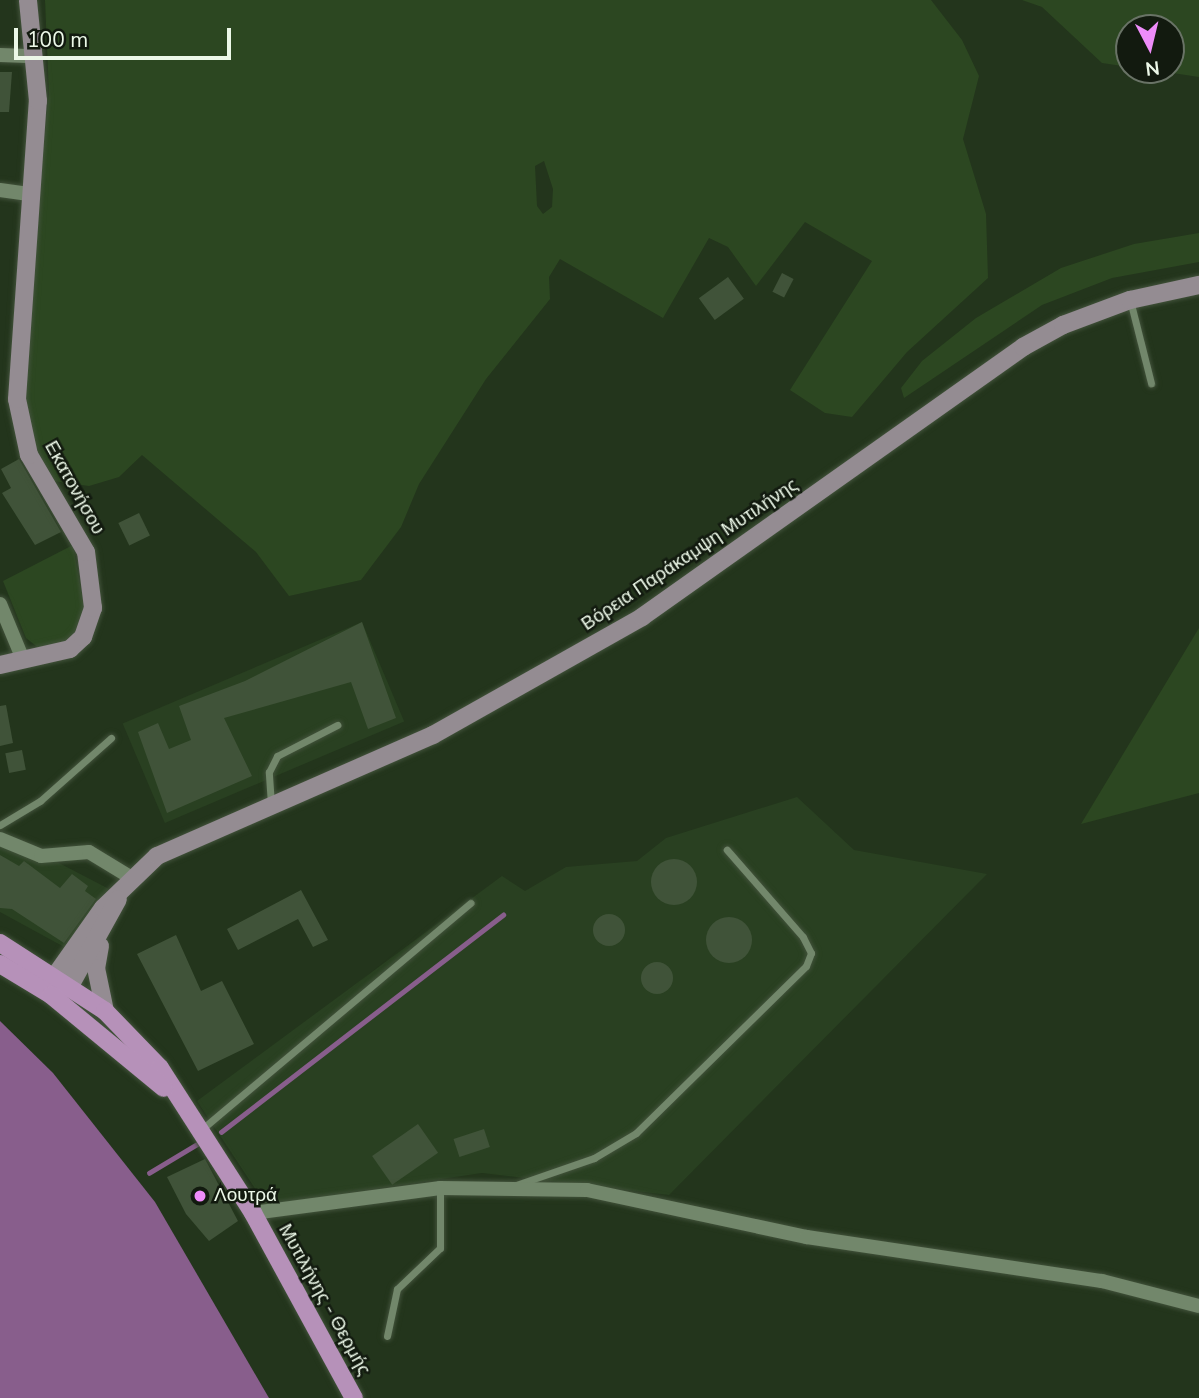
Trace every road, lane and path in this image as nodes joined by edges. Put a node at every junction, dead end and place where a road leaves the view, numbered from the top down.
1 (28, 0) edge
2 (0, 55) edge
3 (34, 56) junction
4 (0, 190) edge
5 (29, 194) junction
6 (1199, 285) edge
7 (1130, 300) junction
8 (1151, 383) dead end
9 (0, 604) edge
10 (22, 657) junction
11 (0, 665) edge
12 (337, 725) dead end
13 (111, 738) dead end
14 (271, 804) junction
15 (0, 825) edge
16 (0, 839) edge
17 (727, 850) dead end
18 (127, 884) junction
19 (470, 903) dead end
20 (103, 934) junction
21 (0, 943) edge
22 (0, 964) edge
23 (55, 976) junction
24 (70, 986) junction
25 (51, 995) junction
26 (105, 1011) junction
27 (197, 1121) junction
28 (515, 1185) junction
29 (440, 1188) junction
30 (253, 1213) junction
31 (1199, 1306) edge
32 (387, 1336) dead end
33 (354, 1398) edge

1 - 3 main road, Εκατονήσου
2 - 3 street
3 - 5 main road, Εκατονήσου
4 - 5 street
5 - 10 main road, Εκατονήσου
6 - 7 main road, Βόρεια Παράκαμψη Μυτιλήνης
7 - 8 lane
7 - 14 main road, Βόρεια Παράκαμψη Μυτιλήνης
9 - 10 street
10 - 11 main road, Εκατονήσου
12 - 14 lane
13 - 15 lane
14 - 18 main road, Βόρεια Παράκαμψη Μυτιλήνης
16 - 18 street
17 - 28 lane
18 - 20 main road
18 - 23 main road, Βόρεια Παράκαμψη Μυτιλήνης
19 - 27 lane
20 - 24 main road
20 - 26 main road
21 - 23 main road, Μυτιλήνης - Θερμής
22 - 25 main road, Μυτιλήνης - Θερμής
23 - 24 main road, Μυτιλήνης - Θερμής
23 - 25 main road
24 - 25 main road
24 - 26 main road, Μυτιλήνης - Θερμής
25 - 27 main road, Μυτιλήνης - Θερμής
26 - 27 main road, Μυτιλήνης - Θερμής
27 - 30 main road, Μυτιλήνης - Θερμής
28 - 29 street
28 - 31 street
29 - 30 street
29 - 32 lane
30 - 33 main road, Μυτιλήνης - Θερμής

